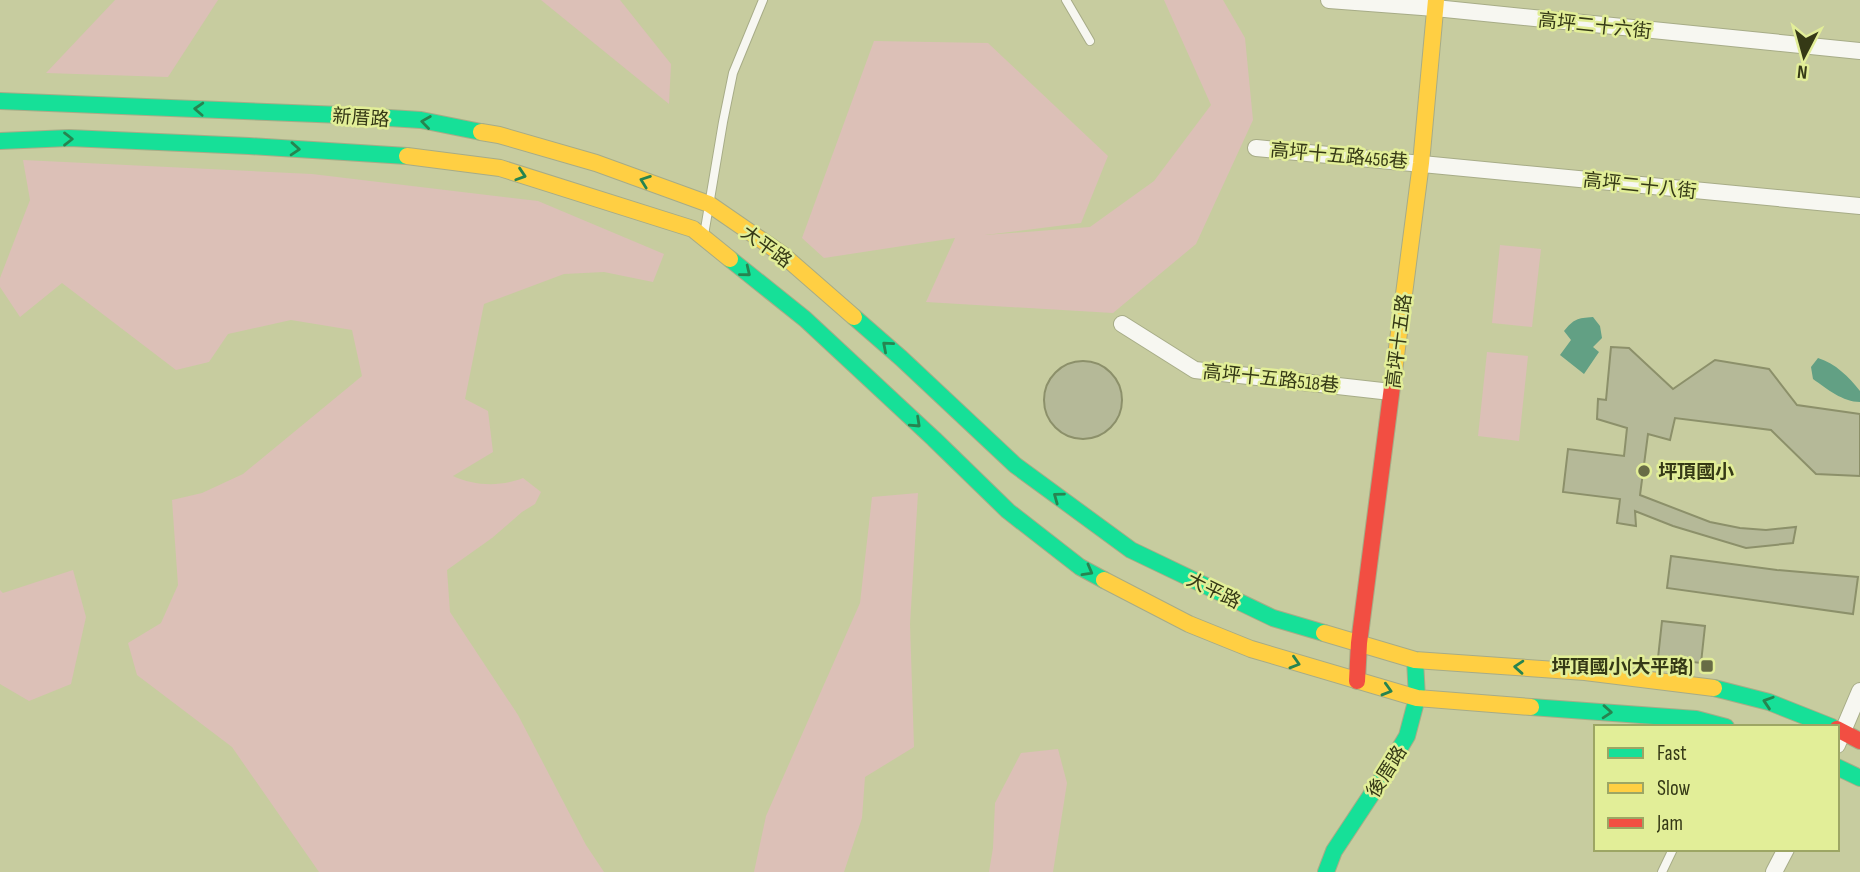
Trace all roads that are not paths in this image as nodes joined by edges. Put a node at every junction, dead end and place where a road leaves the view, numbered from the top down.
1 (763, 0) edge
2 (1066, 0) edge
3 (1329, 0) edge
4 (1435, 4) edge
5 (1090, 41) dead end
6 (1860, 51) edge
7 (0, 101) edge
8 (0, 141) edge
9 (1256, 148) dead end
10 (1421, 163) junction
11 (709, 204) junction
12 (1860, 206) edge
13 (698, 233) junction
14 (1122, 324) dead end
15 (1391, 392) junction
16 (1359, 643) junction
17 (1415, 660) junction
18 (1357, 681) junction
19 (1860, 691) edge
20 (1417, 698) junction
21 (1718, 725) edge
22 (1820, 725) edge
23 (1839, 731) edge
24 (1839, 733) edge
25 (1860, 741) edge
26 (1839, 768) edge
27 (1860, 778) edge
28 (1672, 851) edge
29 (1785, 851) edge
30 (1326, 872) edge
31 (1662, 872) edge
32 (1774, 872) edge

1 - 11 lane
2 - 5 lane
3 - 4 street, 高坪二十六街
4 - 6 street, 高坪二十六街
4 - 10 street, 高坪十五路
11 -> 7 street, 新厝路
8 -> 13 street, 新厝路
9 - 10 street, 高坪十五路456巷
10 - 12 street, 高坪二十八街
10 - 15 street, 高坪十五路
11 - 13 lane
16 -> 11 street, 大平路
13 -> 18 street, 大平路
14 - 15 street, 高坪十五路518巷
15 - 16 street, 高坪十五路
16 - 17 street, 大平路
16 - 18 street, 高坪十五路
17 - 20 street, 後厝路
22 -> 17 street, 大平路
18 -> 20 street, 大平路
19 - 23 street
20 -> 21 street, 大平路
20 - 30 street, 後厝路
24 - 25 street, 大平路
26 - 27 street
28 - 31 lane
29 - 32 street

